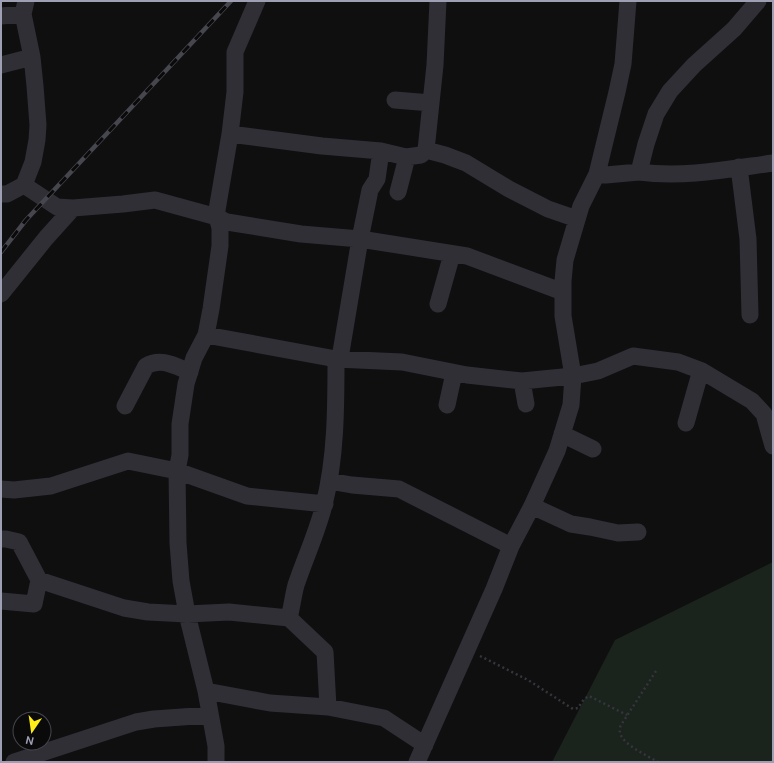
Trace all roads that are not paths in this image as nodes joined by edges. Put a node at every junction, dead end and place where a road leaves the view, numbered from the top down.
1 (257, 1) edge
2 (438, 1) edge
3 (628, 1) edge
4 (758, 1) edge
5 (25, 7) edge
6 (1, 16) edge
7 (32, 58) junction
8 (1, 65) edge
9 (395, 100) dead end
10 (431, 103) junction
11 (230, 134) junction
12 (426, 150) junction
13 (381, 151) junction
14 (406, 157) junction
15 (773, 165) edge
16 (739, 167) junction
17 (639, 172) junction
18 (596, 174) junction
19 (24, 186) junction
20 (398, 192) dead end
21 (3, 199) edge
22 (73, 208) junction
23 (217, 217) junction
24 (577, 219) junction
25 (360, 239) junction
26 (452, 254) junction
27 (563, 292) junction
28 (1, 294) edge
29 (438, 304) dead end
30 (750, 315) dead end
31 (206, 335) junction
32 (338, 359) junction
33 (702, 371) junction
34 (190, 372) junction
35 (454, 373) junction
36 (573, 376) junction
37 (522, 381) junction
38 (526, 404) dead end
39 (447, 405) dead end
40 (125, 406) dead end
41 (768, 415) edge
42 (686, 423) dead end
43 (562, 434) junction
44 (773, 446) edge
45 (593, 449) dead end
46 (177, 472) junction
47 (329, 481) junction
48 (1, 489) edge
49 (325, 504) junction
50 (532, 506) junction
51 (638, 532) dead end
52 (1, 539) edge
53 (511, 546) junction
54 (39, 580) junction
55 (1, 601) edge
56 (187, 614) junction
57 (289, 618) junction
58 (206, 690) junction
59 (328, 707) junction
60 (210, 715) junction
61 (424, 745) junction
62 (14, 762) edge
63 (216, 762) edge
64 (417, 762) edge

1 - 11 street
2 - 10 street
3 - 18 street
4 - 17 street
5 - 6 street
5 - 7 street
7 - 8 street
7 - 19 street
9 - 10 street
10 - 12 street
11 - 13 street
11 - 23 street
12 - 14 street
12 - 24 street
13 - 14 street
13 - 25 street
14 - 20 street
15 - 16 street
16 - 17 street
16 - 30 street
17 - 18 street
18 - 24 street
19 - 21 street
19 - 22 street
22 - 23 street
22 - 28 street
23 - 25 street
23 - 31 street
24 - 27 street
25 - 26 street
25 - 32 street
26 - 27 street
26 - 29 street
27 - 36 street
31 - 32 street
31 - 34 street
32 - 35 street
32 - 47 street
33 - 36 street
33 - 41 street
33 - 42 street
34 - 40 street
34 - 46 street
35 - 37 street
35 - 39 street
36 - 37 street
36 - 43 street
37 - 38 street
41 - 44 street
43 - 45 street
43 - 50 street
46 - 48 street
46 - 49 street
46 - 56 street
47 - 49 street
47 - 53 street
49 - 57 street
50 - 51 street
50 - 53 street
52 - 54 street
53 - 61 street
54 - 55 street
54 - 56 street
56 - 57 street
56 - 58 street
57 - 59 street
58 - 59 street
58 - 60 street
59 - 61 street
60 - 62 street
60 - 63 street
61 - 64 street

